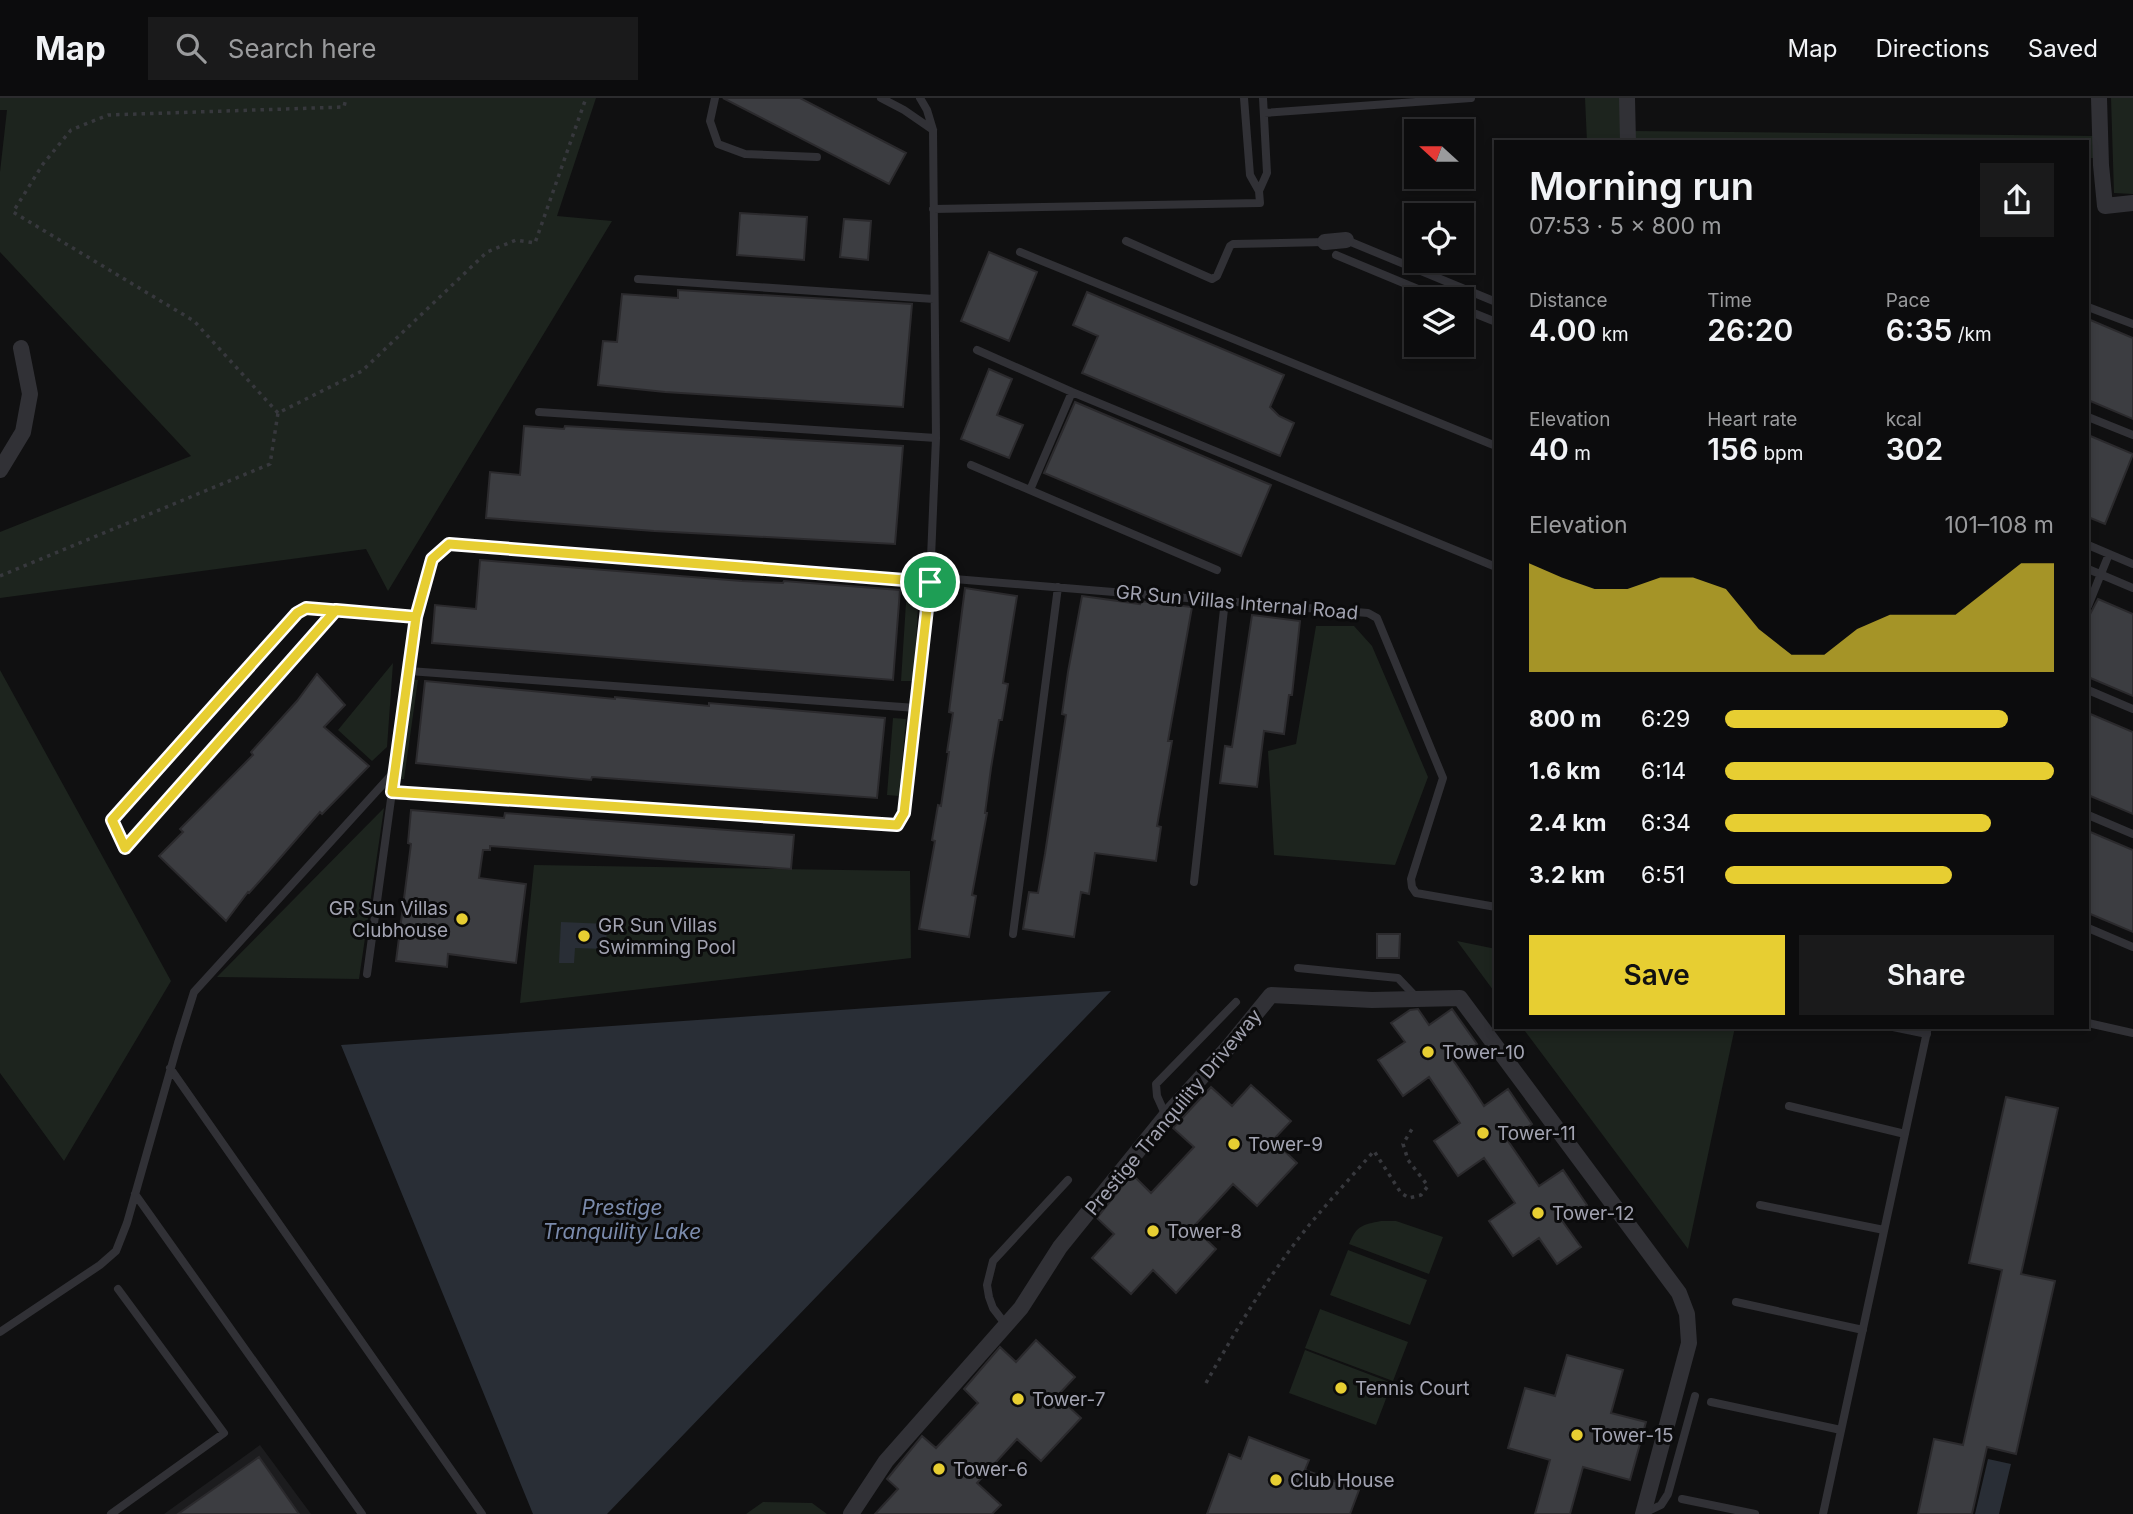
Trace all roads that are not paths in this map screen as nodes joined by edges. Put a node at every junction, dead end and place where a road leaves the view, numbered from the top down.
1 (715, 98) edge
2 (881, 98) edge
3 (920, 98) edge
4 (1244, 98) edge
5 (1263, 98) edge
6 (1471, 98) edge
7 (1627, 98) edge
8 (2099, 98) edge
9 (1264, 113) junction
10 (933, 130) junction
11 (1628, 140) edge
12 (817, 157) dead end
13 (2094, 165) edge
14 (1259, 191) junction
15 (2133, 203) edge
16 (933, 209) junction
17 (1346, 240) joint
18 (1126, 241) dead end
19 (1325, 242) junction
20 (1020, 252) dead end
21 (1336, 255) joint
22 (638, 279) dead end
23 (1412, 287) edge
24 (1484, 297) junction
25 (934, 299) junction
26 (1494, 301) edge
27 (2089, 307) edge
28 (1474, 313) edge
29 (1477, 314) junction
30 (1494, 321) edge
31 (2133, 324) edge
32 (21, 348) dead end
33 (977, 350) dead end
34 (1072, 392) junction
35 (539, 412) dead end
36 (2089, 417) edge
37 (2133, 435) edge
38 (936, 438) junction
39 (1494, 445) edge
40 (971, 465) dead end
41 (0, 470) edge
42 (1030, 490) junction
43 (2089, 545) edge
44 (2109, 554) junction
45 (2133, 564) edge
46 (1494, 566) edge
47 (2089, 569) edge
48 (1217, 570) dead end
49 (2101, 575) junction
50 (930, 579) junction
51 (1058, 587) junction
52 (2133, 588) edge
53 (1225, 600) junction
54 (2089, 604) edge
55 (336, 610) junction
56 (416, 617) junction
57 (408, 671) junction
58 (2089, 690) edge
59 (916, 708) junction
60 (2133, 709) edge
61 (395, 771) junction
62 (392, 792) junction
63 (2089, 815) edge
64 (2133, 834) edge
65 (1194, 881) dead end
66 (1494, 907) edge
67 (2089, 928) edge
68 (1013, 934) dead end
69 (2133, 947) edge
70 (1298, 968) dead end
71 (368, 974) dead end
72 (1417, 999) junction
73 (1236, 1002) dead end
74 (2089, 1023) edge
75 (1927, 1030) edge
76 (2133, 1033) edge
77 (170, 1068) junction
78 (1789, 1106) dead end
79 (1166, 1116) junction
80 (1905, 1135) junction
81 (1068, 1180) dead end
82 (135, 1194) junction
83 (1760, 1205) dead end
84 (1884, 1230) junction
85 (118, 1289) dead end
86 (1736, 1302) dead end
87 (1006, 1325) junction
88 (1863, 1331) junction
89 (0, 1332) edge
90 (1695, 1396) dead end
91 (1711, 1402) dead end
92 (1841, 1430) junction
93 (1682, 1499) dead end
94 (111, 1514) edge
95 (362, 1514) edge
96 (482, 1514) edge
97 (850, 1514) edge
98 (1644, 1514) edge
99 (1755, 1514) edge
100 (1823, 1514) edge

1 - 12 lane
2 - 10 lane
3 - 10 lane
4 - 14 lane
5 - 9 lane
6 - 9 lane
7 - 11 street
8 - 13 street
9 - 14 lane
10 - 16 lane
13 - 15 street
14 - 16 lane
16 - 25 lane
17 - 19 street
17 - 24 lane
18 - 19 lane
19 - 21 street
20 - 39 lane
21 - 23 lane
22 - 25 lane
24 - 26 lane
24 - 29 lane
25 - 38 lane
27 - 31 lane
28 - 29 lane
29 - 30 lane
32 - 41 street
33 - 34 lane
34 - 42 lane
34 - 46 lane
35 - 38 lane
36 - 37 lane
38 - 50 lane
40 - 42 lane
42 - 48 lane
43 - 44 lane
44 - 45 lane
44 - 49 lane
47 - 49 lane
49 - 52 lane
49 - 54 lane
50 - 51 lane, GR Sun Villas Internal Road
50 - 56 lane, GR Sun Villas Internal Road
50 - 59 lane
51 - 53 lane, GR Sun Villas Internal Road
51 - 68 lane
53 - 65 lane
53 - 66 lane, GR Sun Villas Internal Road
55 - 55 lane
55 - 56 lane
56 - 57 lane, GR Sun Villas Internal Road
57 - 59 lane
57 - 61 lane, GR Sun Villas Internal Road
58 - 60 lane
59 - 62 lane
61 - 62 lane, GR Sun Villas Internal Road
61 - 77 lane
62 - 71 lane, GR Sun Villas Internal Road
63 - 64 lane
67 - 69 lane
70 - 72 lane
72 - 79 street, Prestige Tranquility Driveway
72 - 98 street, Prestige Tranquility Driveway
73 - 79 lane
74 - 76 lane
75 - 80 lane
77 - 82 lane
77 - 96 lane
78 - 80 lane
79 - 87 street, Prestige Tranquility Driveway
80 - 84 lane
81 - 87 lane
82 - 89 lane
82 - 95 lane
83 - 84 lane
84 - 88 lane
85 - 94 lane
86 - 88 lane
87 - 97 street, Prestige Tranquility Driveway
88 - 92 lane
90 - 98 lane
91 - 92 lane
92 - 100 lane
93 - 99 lane

